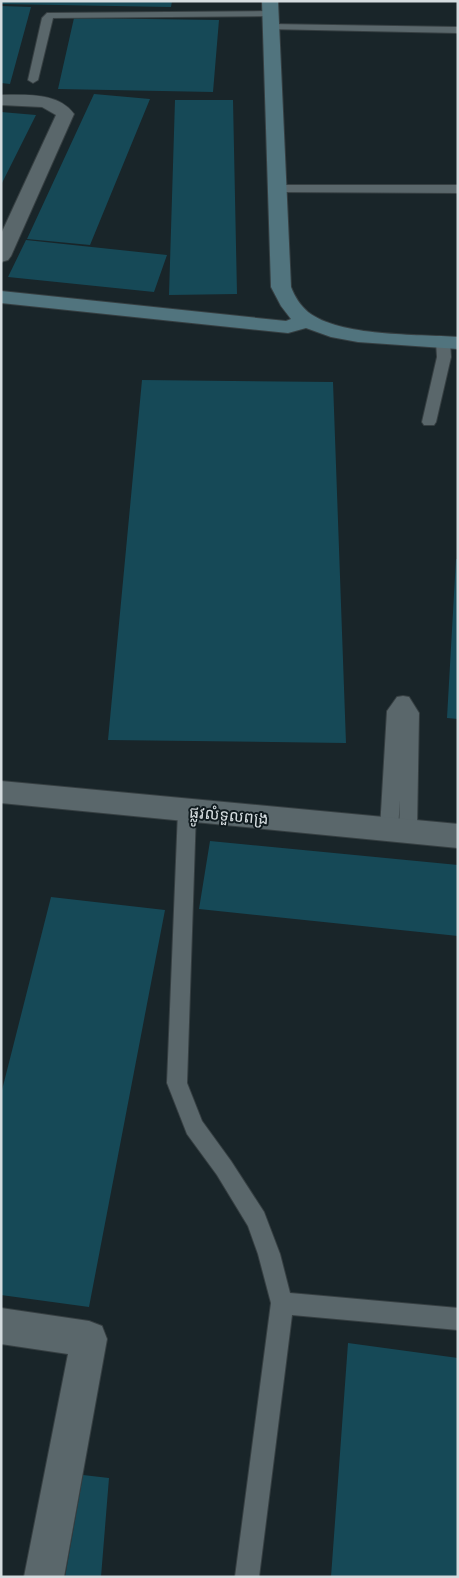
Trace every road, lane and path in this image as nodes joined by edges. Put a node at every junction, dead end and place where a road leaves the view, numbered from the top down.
1 (270, 14) edge
2 (458, 30) edge
3 (33, 80) dead end
4 (1, 100) edge
5 (277, 189) junction
6 (458, 189) edge
7 (1, 256) edge
8 (1, 296) edge
9 (307, 320) junction
10 (450, 343) edge
11 (429, 422) dead end
12 (1, 792) edge
13 (187, 811) junction
14 (398, 830) junction
15 (458, 836) edge
16 (282, 1303) junction
17 (458, 1319) edge
18 (1, 1326) edge
19 (44, 1577) edge
20 (247, 1577) edge

1 - 2 lane
1 - 3 lane
1 - 5 street
4 - 7 street
5 - 6 lane
5 - 9 street
8 - 9 street
9 - 10 street
10 - 11 lane
12 - 13 street, ផ្លូវលំទួលពង្រ
13 - 14 street, ផ្លូវលំទួលពង្រ
13 - 16 lane
14 - 14 lane
14 - 15 street, ផ្លូវលំទួលពង្រ
16 - 17 lane
16 - 20 lane
18 - 19 street

